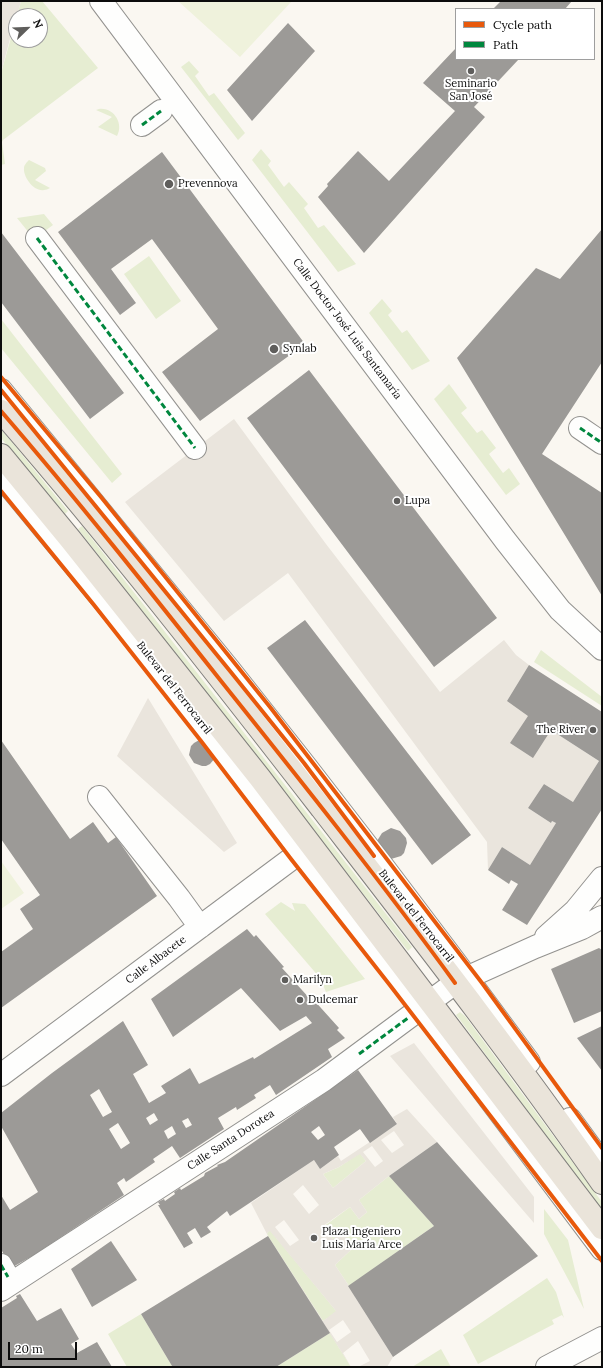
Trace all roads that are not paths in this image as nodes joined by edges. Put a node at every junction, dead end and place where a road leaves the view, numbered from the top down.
1 (101, 1) edge
2 (161, 111) dead end
3 (142, 125) dead end
4 (37, 238) dead end
5 (1, 390) edge
6 (1, 411) edge
7 (580, 428) dead end
8 (602, 443) edge
9 (195, 448) dead end
10 (1, 456) edge
11 (1, 476) edge
12 (602, 649) edge
13 (99, 797) dead end
14 (306, 848) junction
15 (602, 878) edge
16 (602, 910) edge
17 (575, 911) junction
18 (602, 917) edge
19 (200, 927) junction
20 (535, 947) junction
21 (461, 980) junction
22 (426, 1005) junction
23 (1, 1075) edge
24 (602, 1163) edge
25 (602, 1183) edge
26 (602, 1228) edge
27 (602, 1249) edge
28 (3, 1277) edge
29 (602, 1338) edge
30 (548, 1367) edge

1 - 12 street, Calle Doctor José Luis Santamaría
2 - 3 street
4 - 9 street
5 - 21 street, Bulevar del Ferrocarril
6 - 21 main road, Bulevar del Ferrocarril
7 - 8 street
10 - 14 main road, Bulevar del Ferrocarril
11 - 14 street, Bulevar del Ferrocarril
13 - 19 street
14 - 19 street, Calle Albacete
14 - 22 main road, Bulevar del Ferrocarril
15 - 17 street
16 - 17 street
17 - 20 street
18 - 20 street, Calle Santa Dorotea
19 - 23 street, Calle Albacete
20 - 21 street, Calle Santa Dorotea
21 - 22 street, Calle Santa Dorotea
21 - 24 street, Bulevar del Ferrocarril
21 - 25 main road, Bulevar del Ferrocarril
22 - 26 main road, Bulevar del Ferrocarril
22 - 27 street, Bulevar del Ferrocarril
22 - 28 street, Calle Santa Dorotea
29 - 30 street

